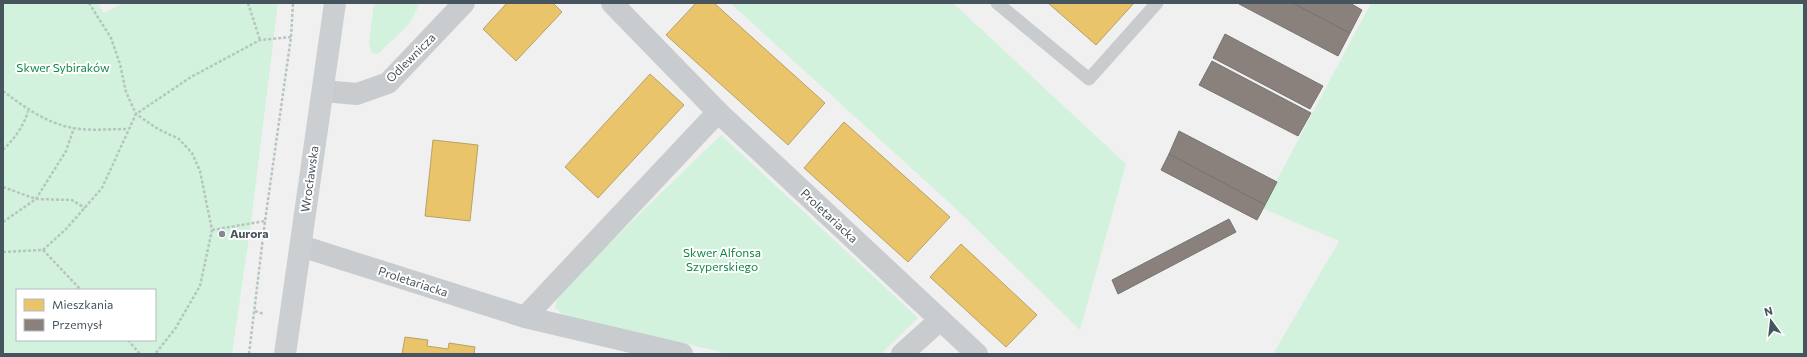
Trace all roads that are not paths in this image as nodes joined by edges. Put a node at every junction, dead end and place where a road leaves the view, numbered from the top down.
1 (335, 3) edge
2 (464, 3) edge
3 (612, 3) edge
4 (998, 3) edge
5 (1157, 3) edge
6 (323, 91) junction
7 (718, 112) junction
8 (300, 246) junction
9 (525, 317) junction
10 (940, 320) junction
11 (285, 354) edge
12 (682, 354) edge
13 (902, 354) edge
14 (977, 354) edge

1 - 6 main road, Wrocławska
2 - 6 street, Odlewnicza
3 - 7 street, Proletariacka
4 - 5 lane
6 - 8 main road, Wrocławska
7 - 9 street
7 - 10 street, Proletariacka
8 - 9 street, Proletariacka
8 - 11 main road, Wrocławska
9 - 12 street, Proletariacka
10 - 13 street
10 - 14 street, Proletariacka

